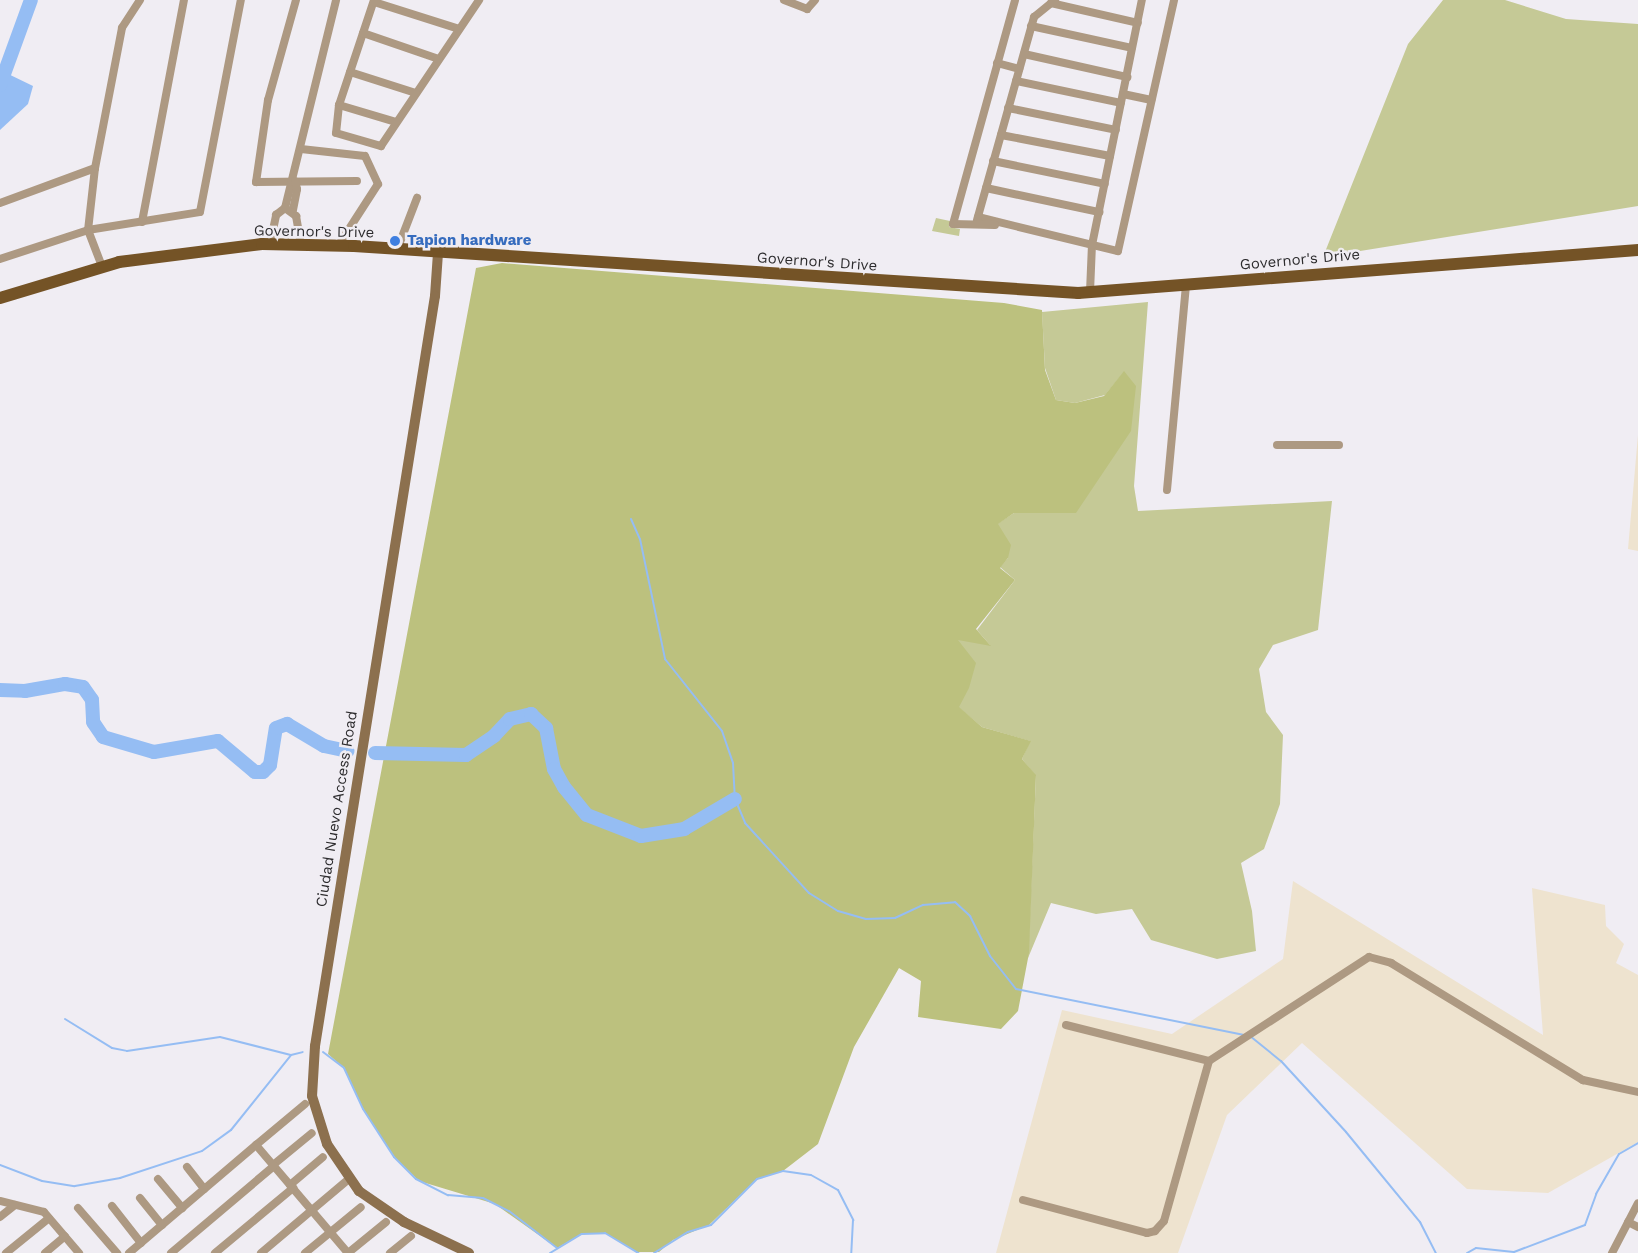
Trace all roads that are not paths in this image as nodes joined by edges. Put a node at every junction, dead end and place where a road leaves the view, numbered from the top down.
1 (140, 0) edge
2 (184, 0) edge
3 (242, 0) edge
4 (296, 0) edge
5 (336, 0) edge
6 (479, 0) edge
7 (784, 0) edge
8 (815, 0) edge
9 (1015, 0) edge
10 (1142, 0) edge
11 (1174, 0) edge
12 (374, 1) edge
13 (1053, 2) edge
14 (1138, 23) junction
15 (1031, 26) junction
16 (459, 29) junction
17 (363, 33) junction
18 (1132, 48) junction
19 (1024, 54) junction
20 (439, 59) junction
21 (997, 63) junction
22 (1019, 69) junction
23 (350, 72) junction
24 (1127, 76) junction
25 (1016, 81) junction
26 (416, 93) junction
27 (1123, 94) junction
28 (1151, 100) junction
29 (1121, 103) junction
30 (339, 105) junction
31 (1008, 108) junction
32 (396, 122) junction
33 (1116, 130) junction
34 (1001, 135) junction
35 (301, 149) junction
36 (1110, 156) junction
37 (993, 161) junction
38 (95, 168) junction
39 (295, 181) junction
40 (357, 181) dead end
41 (1105, 184) junction
42 (986, 188) junction
43 (417, 198) dead end
44 (0, 203) edge
45 (289, 209) junction
46 (1099, 212) junction
47 (976, 221) junction
48 (142, 222) junction
49 (88, 230) junction
50 (270, 244) junction
51 (302, 245) junction
52 (1092, 245) junction
53 (339, 246) junction
54 (397, 250) junction
55 (1638, 250) edge
56 (442, 254) junction
57 (0, 258) edge
58 (102, 266) junction
59 (1186, 285) junction
60 (1090, 292) junction
61 (0, 298) edge
62 (1277, 446) dead end
63 (1339, 446) dead end
64 (1167, 490) dead end
65 (1066, 1025) dead end
66 (1209, 1061) junction
67 (1638, 1092) edge
68 (305, 1104) dead end
69 (312, 1133) dead end
70 (256, 1145) junction
71 (323, 1158) dead end
72 (274, 1166) junction
73 (187, 1167) dead end
74 (158, 1179) dead end
75 (349, 1179) junction
76 (291, 1186) junction
77 (204, 1189) junction
78 (140, 1198) dead end
79 (1023, 1200) dead end
80 (0, 1201) edge
81 (1638, 1203) edge
82 (15, 1205) junction
83 (112, 1206) dead end
84 (361, 1207) dead end
85 (78, 1208) dead end
86 (182, 1208) junction
87 (312, 1210) junction
88 (0, 1217) edge
89 (49, 1218) junction
90 (386, 1222) dead end
91 (1628, 1222) junction
92 (162, 1225) junction
93 (1638, 1227) edge
94 (330, 1232) junction
95 (65, 1236) junction
96 (411, 1236) dead end
97 (141, 1242) junction
98 (1615, 1252) edge
99 (6, 1253) edge
100 (45, 1253) edge
101 (79, 1253) edge
102 (117, 1253) edge
103 (129, 1253) edge
104 (171, 1253) edge
105 (215, 1253) edge
106 (261, 1253) edge
107 (305, 1253) edge
108 (348, 1253) edge
109 (390, 1253) edge
110 (469, 1253) edge

1 - 38 street
2 - 48 street
3 - 48 street
4 - 39 street
5 - 35 street
6 - 16 street
7 - 8 street
9 - 21 street
10 - 14 street
11 - 28 street
12 - 16 street
12 - 17 street
13 - 14 street
13 - 15 street
14 - 18 street
15 - 18 street
15 - 19 street
16 - 20 street
17 - 20 street
17 - 23 street
18 - 24 street
19 - 22 street
19 - 24 street
20 - 26 street
21 - 22 street
21 - 47 street
22 - 25 street
23 - 26 street
23 - 30 street
24 - 27 street
25 - 29 street
25 - 31 street
26 - 32 street
27 - 28 street
27 - 29 street
28 - 52 street
29 - 33 street
30 - 32 street
30 - 32 street
31 - 33 street
31 - 34 street
33 - 36 street
34 - 36 street
34 - 37 street
35 - 39 street
35 - 53 street
36 - 41 street
37 - 41 street
37 - 42 street
38 - 44 street
38 - 49 street
39 - 40 street
39 - 45 street
41 - 46 street
42 - 46 street
42 - 47 street
43 - 54 street
45 - 50 street
45 - 51 street
46 - 52 street
47 - 52 street
48 - 49 street
49 - 57 street
49 - 58 street
50 - 51 main road, Governor's Drive
50 - 58 main road, Governor's Drive
51 - 53 main road, Governor's Drive
52 - 60 street
53 - 54 main road, Governor's Drive
54 - 56 main road, Governor's Drive
55 - 59 main road, Governor's Drive
56 - 60 main road, Governor's Drive
56 - 75 street, Ciudad Nuevo Access Road
58 - 61 main road, Governor's Drive
59 - 60 main road, Governor's Drive
59 - 64 street
62 - 63 street
65 - 66 street
66 - 67 street
66 - 79 street
68 - 70 street
69 - 72 street
70 - 72 street
70 - 77 street
71 - 76 street
72 - 76 street
72 - 104 street
73 - 77 street
74 - 86 street
75 - 87 street
75 - 110 street, Ciudad Nuevo Access Road
76 - 87 street
76 - 105 street
77 - 86 street
78 - 92 street
80 - 82 street
81 - 91 street
82 - 88 street
82 - 89 street
83 - 97 street
84 - 94 street
85 - 102 street
86 - 92 street
87 - 94 street
87 - 106 street
89 - 95 street
89 - 99 street
90 - 108 street
91 - 93 street
91 - 98 street
92 - 97 street
94 - 107 street
94 - 108 street
95 - 100 street
95 - 101 street
96 - 109 street
97 - 103 street

